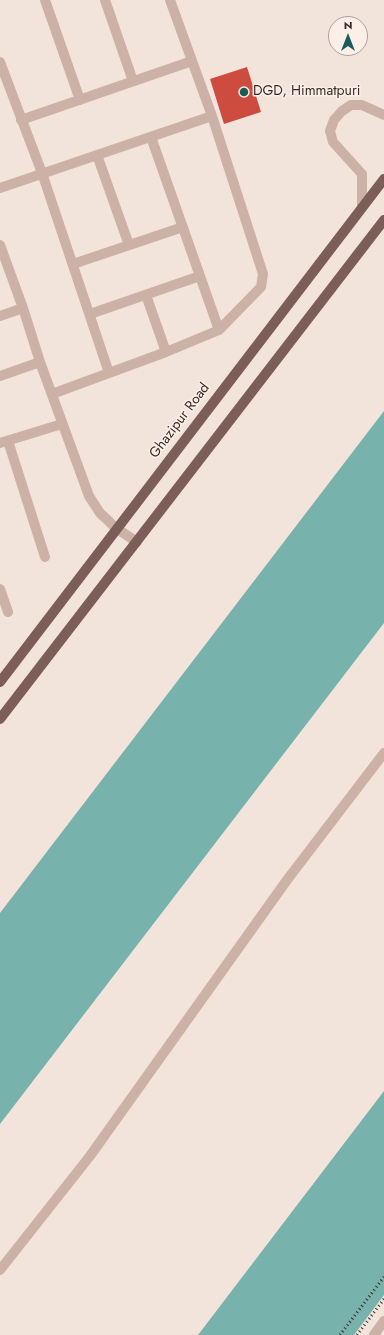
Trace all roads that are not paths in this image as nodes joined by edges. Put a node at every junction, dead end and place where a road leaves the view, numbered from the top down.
1 (45, 0) edge
2 (105, 0) edge
3 (170, 0) edge
4 (192, 61) junction
5 (0, 62) edge
6 (133, 82) junction
7 (80, 100) junction
8 (384, 115) edge
9 (212, 116) junction
10 (21, 120) junction
11 (152, 137) junction
12 (97, 155) junction
13 (42, 173) junction
14 (384, 179) edge
15 (0, 188) edge
16 (362, 207) junction
17 (384, 220) edge
18 (183, 227) junction
19 (129, 245) junction
20 (1, 252) edge
21 (73, 264) junction
22 (200, 276) junction
23 (146, 295) junction
24 (23, 308) junction
25 (90, 314) junction
26 (0, 316) edge
27 (219, 330) junction
28 (166, 352) junction
29 (40, 362) junction
30 (109, 373) junction
31 (0, 376) edge
32 (52, 394) junction
33 (62, 424) junction
34 (4, 442) edge
35 (116, 528) junction
36 (137, 542) junction
37 (45, 557) dead end
38 (0, 589) edge
39 (8, 612) dead end
40 (0, 682) edge
41 (0, 719) edge
42 (384, 753) edge
43 (0, 1270) edge
44 (384, 1321) edge
45 (374, 1335) edge

1 - 7 street
2 - 6 street
3 - 4 street
4 - 6 street
4 - 9 street
5 - 10 street
6 - 7 street
7 - 10 street
8 - 16 street
9 - 11 street
9 - 27 street
10 - 13 street
11 - 12 street
11 - 18 street
12 - 13 street
12 - 19 street
13 - 15 street
13 - 21 street
14 - 16 main road, Ghazipur Road
16 - 35 main road, Ghazipur Road
17 - 36 main road
18 - 19 street
18 - 22 street
19 - 21 street
20 - 24 street
21 - 25 street
22 - 23 street
22 - 27 street
23 - 25 street
23 - 28 street
24 - 26 street
24 - 29 street
25 - 30 street
27 - 28 street
28 - 30 street
29 - 31 street
29 - 32 street
30 - 32 street
32 - 33 street
33 - 34 street
33 - 35 street
34 - 37 street
35 - 36 street
35 - 40 main road, Ghazipur Road
36 - 41 main road
38 - 39 street
42 - 43 street
44 - 45 street

